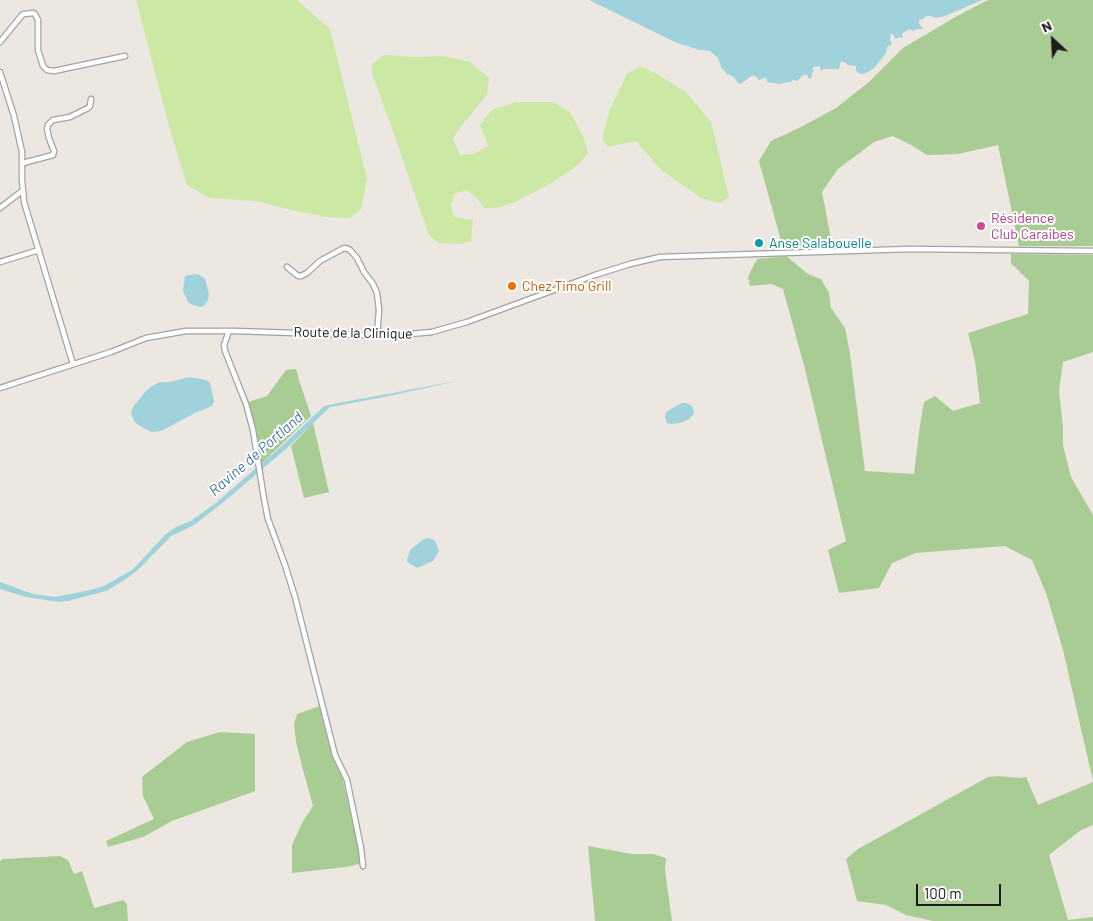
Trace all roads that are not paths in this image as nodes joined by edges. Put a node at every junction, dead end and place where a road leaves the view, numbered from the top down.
1 (0, 42) edge
2 (125, 56) dead end
3 (0, 72) edge
4 (90, 99) dead end
5 (23, 163) junction
6 (22, 191) junction
7 (0, 208) edge
8 (39, 250) junction
9 (1093, 251) edge
10 (0, 262) edge
11 (287, 267) dead end
12 (229, 331) junction
13 (377, 335) junction
14 (74, 364) junction
15 (0, 388) edge
16 (363, 866) dead end

1 - 2 street
3 - 5 street
4 - 5 street
5 - 6 street
6 - 7 street
6 - 8 street
8 - 10 street
8 - 14 street
9 - 13 street, Route de la Clinique
11 - 13 street
12 - 13 street, Route de la Clinique
12 - 14 street, Route de la Clinique
12 - 16 street
14 - 15 street, Route de la Clinique

